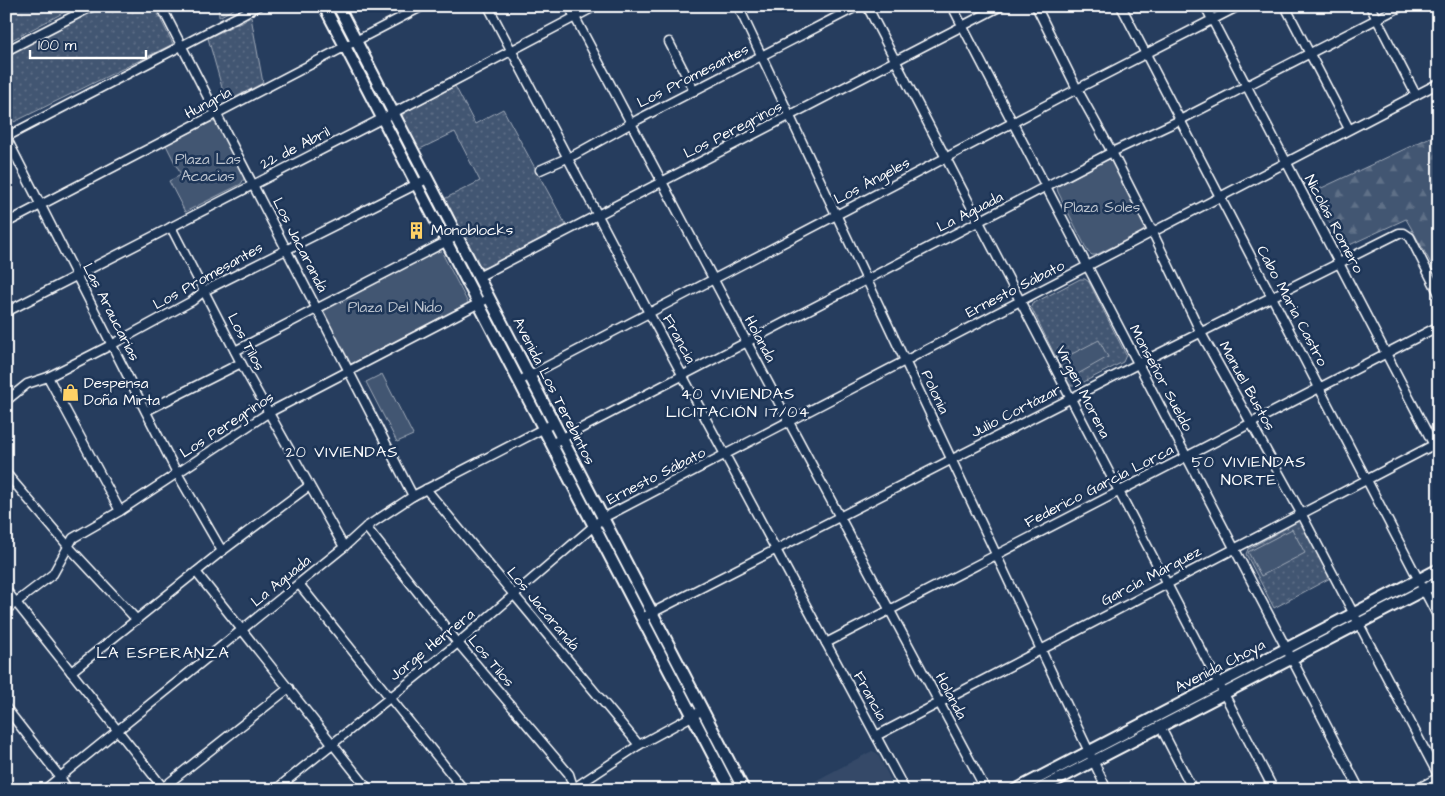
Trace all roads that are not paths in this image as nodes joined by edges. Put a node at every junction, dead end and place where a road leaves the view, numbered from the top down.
1 (93, 6) edge
2 (161, 6) edge
3 (258, 6) edge
4 (324, 6) edge
5 (338, 6) edge
6 (423, 6) edge
7 (488, 6) edge
8 (569, 6) edge
9 (596, 6) edge
10 (738, 6) edge
11 (858, 6) edge
12 (867, 6) edge
13 (952, 6) edge
14 (1001, 6) edge
15 (1036, 6) edge
16 (1121, 6) edge
17 (1204, 6) edge
18 (1239, 6) edge
19 (1286, 6) edge
20 (1370, 6) edge
21 (1402, 6) edge
22 (575, 17) junction
23 (1212, 20) junction
24 (1377, 20) junction
25 (963, 26) junction
26 (356, 41) junction
27 (669, 42) dead end
28 (182, 46) junction
29 (345, 46) junction
30 (6, 51) edge
31 (511, 51) junction
32 (1145, 54) junction
33 (1310, 54) junction
34 (761, 56) junction
35 (896, 61) junction
36 (1439, 83) edge
37 (1246, 86) junction
38 (1077, 89) junction
39 (694, 91) junction
40 (1416, 95) junction
41 (393, 113) junction
42 (217, 114) junction
43 (790, 116) junction
44 (382, 118) junction
45 (1180, 120) junction
46 (1013, 123) junction
47 (631, 124) junction
48 (1349, 128) junction
49 (6, 137) edge
50 (1112, 152) junction
51 (568, 157) junction
52 (946, 158) junction
53 (1285, 162) junction
54 (540, 170) dead end
55 (427, 179) junction
56 (662, 182) junction
57 (417, 184) junction
58 (254, 185) junction
59 (1046, 188) junction
60 (1219, 196) junction
61 (41, 205) junction
62 (837, 214) junction
63 (598, 215) junction
64 (979, 222) junction
65 (6, 223) edge
66 (171, 227) junction
67 (1152, 231) junction
68 (457, 236) junction
69 (446, 242) junction
70 (286, 249) junction
71 (1339, 263) junction
72 (1088, 267) junction
73 (78, 275) junction
74 (478, 277) junction
75 (713, 279) junction
76 (868, 280) junction
77 (204, 291) junction
78 (1439, 294) edge
79 (1272, 297) junction
80 (489, 298) junction
81 (1020, 302) junction
82 (478, 303) junction
83 (317, 310) junction
84 (6, 312) edge
85 (649, 313) junction
86 (1439, 326) edge
87 (1202, 333) junction
88 (747, 343) junction
89 (113, 344) junction
90 (235, 351) junction
91 (1386, 353) junction
92 (906, 361) junction
93 (241, 363) junction
94 (1138, 364) junction
95 (349, 370) junction
96 (529, 375) junction
97 (683, 376) junction
98 (48, 377) junction
99 (519, 381) junction
100 (1319, 387) junction
101 (1071, 398) junction
102 (6, 401) edge
103 (146, 410) junction
104 (268, 412) junction
105 (788, 422) junction
106 (554, 423) junction
107 (1251, 423) junction
108 (544, 429) junction
109 (562, 438) junction
110 (1436, 443) edge
111 (551, 444) junction
112 (725, 455) junction
113 (1439, 455) edge
114 (1187, 456) junction
115 (952, 459) junction
116 (6, 473) edge
117 (177, 473) junction
118 (1367, 479) junction
119 (309, 486) junction
120 (426, 489) junction
121 (1119, 491) junction
122 (413, 496) junction
123 (120, 511) junction
124 (1301, 512) junction
125 (839, 517) junction
126 (604, 518) junction
127 (366, 527) junction
128 (595, 527) junction
129 (68, 546) junction
130 (344, 547) junction
131 (1234, 548) junction
132 (776, 550) junction
133 (222, 551) junction
134 (997, 555) junction
135 (1439, 569) edge
136 (196, 572) junction
137 (1418, 580) junction
138 (1439, 582) edge
139 (299, 584) junction
140 (1167, 584) junction
141 (6, 590) edge
142 (1423, 590) junction
143 (514, 595) junction
144 (16, 602) junction
145 (6, 610) edge
146 (890, 610) junction
147 (652, 613) junction
148 (1354, 614) junction
149 (642, 618) junction
150 (1439, 619) edge
151 (137, 620) junction
152 (1359, 623) junction
153 (242, 630) junction
154 (458, 643) junction
155 (826, 643) junction
156 (1287, 649) junction
157 (1041, 650) junction
158 (1292, 659) junction
159 (71, 672) junction
160 (289, 688) junction
161 (1222, 688) junction
162 (389, 698) junction
163 (939, 703) junction
164 (6, 708) edge
165 (703, 710) junction
166 (692, 716) junction
167 (1160, 726) junction
168 (117, 730) junction
169 (876, 736) junction
170 (333, 743) junction
171 (639, 746) junction
172 (1091, 756) junction
173 (60, 777) junction
174 (1439, 777) edge
175 (163, 789) edge
176 (573, 789) edge
177 (44, 790) edge
178 (68, 790) edge
179 (275, 790) edge
180 (369, 790) edge
181 (464, 790) edge
182 (731, 790) edge
183 (744, 790) edge
184 (905, 790) edge
185 (986, 790) edge
186 (1015, 790) edge
187 (1038, 790) edge
188 (1107, 790) edge
189 (1192, 790) edge
190 (1274, 790) edge
191 (1360, 790) edge
192 (1415, 790) edge

1 - 30 street
2 - 28 street, Los Jacarandá
3 - 28 street
4 - 29 main road, Avenida Los Terebintos
5 - 26 main road, Avenida Los Terebintos
6 - 26 street, Hungría
7 - 31 street, Francia
8 - 22 street, Holanda
9 - 22 street, 22 de Abril
10 - 34 street, Polonia
11 - 34 street, Los Promesantes
12 - 35 street, Virgen Morena
13 - 25 street, Monseñor Sueldo
14 - 25 street, Los Peregrinos
15 - 38 street, Manuel Bustos
16 - 32 street, Cabo Maria Castro
17 - 23 street, Nicolás Romero
18 - 23 street, Los Ángeles
19 - 33 street
20 - 24 street
21 - 24 street, La Aguada
22 - 31 street, 22 de Abril
22 - 47 street, Holanda
23 - 32 street, Los Ángeles
23 - 37 street, Nicolás Romero
24 - 33 street, La Aguada
24 - 40 street
25 - 35 street, Los Peregrinos
25 - 46 street, Monseñor Sueldo
26 - 29 street, Hungría
26 - 41 main road, Avenida Los Terebintos
27 - 39 street
28 - 42 street, Los Jacarandá
28 - 49 street
29 - 42 street, Hungría
29 - 44 main road, Avenida Los Terebintos
31 - 41 street, 22 de Abril
31 - 51 street, Francia
32 - 38 street, Los Ángeles
32 - 45 street, Cabo Maria Castro
33 - 37 street, La Aguada
33 - 48 street
34 - 39 street, Los Promesantes
34 - 43 street, Polonia
35 - 43 street, Los Peregrinos
35 - 52 street, Virgen Morena
36 - 40 street, Ernesto Sábato
37 - 45 street, La Aguada
37 - 53 street, Nicolás Romero
38 - 46 street, Los Ángeles
38 - 50 street, Manuel Bustos
39 - 47 street, Los Promesantes
40 - 48 street, Ernesto Sábato
41 - 44 street, 22 de Abril
41 - 55 main road, Avenida Los Terebintos
42 - 58 street, Los Jacarandá
42 - 61 street, Hungría
43 - 56 street, Los Peregrinos
43 - 62 street, Polonia
44 - 57 main road, Avenida Los Terebintos
44 - 58 street, 22 de Abril
45 - 50 street, La Aguada
45 - 60 street, Cabo Maria Castro
46 - 52 street, Los Ángeles
46 - 59 street, Monseñor Sueldo
47 - 51 street, Los Promesantes
47 - 56 street, Holanda
48 - 53 street, Ernesto Sábato
49 - 61 street, Las Araucarias
50 - 59 street, La Aguada
50 - 67 street, Manuel Bustos
51 - 54 street, Los Promesantes
51 - 63 street, Francia
52 - 62 street, Los Ángeles
52 - 64 street, Virgen Morena
53 - 60 street, Ernesto Sábato
53 - 71 street, Nicolás Romero
55 - 57 street, Los Promesantes
55 - 68 main road, Avenida Los Terebintos
56 - 63 street, Los Peregrinos
56 - 75 street, Holanda
57 - 69 main road, Avenida Los Terebintos
57 - 70 street, Los Promesantes
58 - 66 street, 22 de Abril
58 - 70 street, Los Jacarandá
59 - 64 street, La Aguada
59 - 72 street, Monseñor Sueldo
60 - 67 street, Ernesto Sábato
60 - 79 street, Cabo Maria Castro
61 - 65 street, Hungría
61 - 73 street, Las Araucarias
62 - 75 street, Los Ángeles
62 - 76 street, Polonia
63 - 74 street, Los Peregrinos
63 - 85 street, Francia
64 - 76 street, La Aguada
64 - 81 street, Virgen Morena
66 - 73 street, 22 de Abril
66 - 77 street, Los Tilos
67 - 72 street, Ernesto Sábato
67 - 87 street, Manuel Bustos
68 - 69 street
68 - 74 main road, Avenida Los Terebintos
69 - 82 main road, Avenida Los Terebintos
69 - 83 street
70 - 77 street, Los Promesantes
70 - 83 street, Los Jacarandá
71 - 78 street, Julio Cortázar
71 - 79 street, Julio Cortázar
71 - 91 street, Nicolás Romero
72 - 81 street, Ernesto Sábato
72 - 94 street, Monseñor Sueldo
73 - 84 street, 22 de Abril
73 - 89 street, Las Araucarias
74 - 80 main road, Avenida Los Terebintos
75 - 85 street, Los Ángeles
75 - 88 street, Holanda
76 - 88 street, La Aguada
76 - 92 street, Polonia
77 - 89 street, Los Promesantes
77 - 90 street, Los Tilos
79 - 87 street, Julio Cortázar
79 - 100 street, Cabo Maria Castro
80 - 82 street, Los Peregrinos
80 - 96 main road, Avenida Los Terebintos
81 - 92 street, Ernesto Sábato
81 - 101 street, Virgen Morena
82 - 95 street, Los Peregrinos
82 - 99 main road, Avenida Los Terebintos
83 - 90 street
83 - 95 street, Los Jacarandá
85 - 96 street, Los Ángeles
85 - 97 street, Francia
86 - 91 street, Federico García Lorca
87 - 94 street, Julio Cortázar
87 - 107 street, Manuel Bustos
88 - 97 street, La Aguada
88 - 105 street, Holanda
89 - 98 street, Los Promesantes
89 - 103 street, Las Araucarias
90 - 93 street, Los Tilos
91 - 100 street, Federico García Lorca
91 - 110 street, Nicolás Romero
92 - 105 street, Ernesto Sábato
92 - 115 street, Polonia
93 - 103 street
93 - 104 street, Los Tilos
94 - 101 street, Julio Cortázar
94 - 114 street, Monseñor Sueldo
95 - 104 street, Los Peregrinos
95 - 122 street, Los Jacarandá
96 - 99 street, Los Ángeles
96 - 106 main road, Avenida Los Terebintos
97 - 109 street, La Aguada
97 - 112 street, Francia
98 - 102 street, Los Promesantes
98 - 123 street
99 - 108 main road, Avenida Los Terebintos
100 - 107 street, Federico García Lorca
100 - 118 street, Cabo Maria Castro
101 - 115 street, Julio Cortázar
101 - 121 street, Virgen Morena
103 - 117 street, Las Araucarias
104 - 117 street, Los Peregrinos
104 - 119 street, Los Tilos
105 - 112 street, Ernesto Sábato
105 - 125 street, Holanda
106 - 108 street, La Aguada
106 - 109 main road, Avenida Los Terebintos
107 - 114 street, Federico García Lorca
107 - 124 street, Manuel Bustos
108 - 111 main road, Avenida Los Terebintos
108 - 120 street, La Aguada
109 - 111 street, La Aguada
109 - 126 main road, Avenida Los Terebintos
110 - 113 street, Nicolás Romero
110 - 118 street, García Márquez
111 - 128 main road, Avenida Los Terebintos
112 - 126 street, Ernesto Sábato
112 - 132 street, Francia
114 - 121 street, Federico García Lorca
114 - 131 street, Monseñor Sueldo
115 - 125 street, Julio Cortázar
115 - 134 street, Polonia
116 - 129 street
117 - 123 street, Los Peregrinos
117 - 133 street, Las Araucarias
118 - 124 street, García Márquez
118 - 137 street, Cabo Maria Castro
119 - 130 street, Los Tilos
119 - 133 street
120 - 122 street, La Aguada
120 - 143 street, Los Jacarandá
121 - 134 street, Federico García Lorca
121 - 140 street, Virgen Morena
122 - 127 street, La Aguada
123 - 129 street, Los Peregrinos
124 - 131 street, García Márquez
124 - 148 street, Manuel Bustos
125 - 132 street, Julio Cortázar
125 - 146 street, Holanda
126 - 128 street, Jorge Herrera
126 - 147 main road, Avenida Los Terebintos
127 - 130 street, La Aguada
127 - 154 street, Los Tilos
128 - 143 street, Jorge Herrera
128 - 149 main road, Avenida Los Terebintos
129 - 144 street, Los Peregrinos
129 - 151 street
130 - 139 street, La Aguada
131 - 140 street, García Márquez
131 - 156 street, Monseñor Sueldo
132 - 147 street, Julio Cortázar
132 - 155 street, Francia
133 - 136 street
134 - 146 street, Federico García Lorca
134 - 157 street, Polonia
135 - 137 main road, Avenida Choya
136 - 151 street
136 - 153 street
137 - 142 street, Cabo Maria Castro
137 - 148 main road, Avenida Choya
138 - 142 main road, Avenida Choya
139 - 153 street, La Aguada
139 - 162 street
140 - 157 street, García Márquez
140 - 161 street, Virgen Morena
141 - 144 street
142 - 150 street, Cabo Maria Castro
142 - 152 main road, Avenida Choya
143 - 154 street, Jorge Herrera
143 - 171 street, Los Jacarandá
144 - 145 street, Los Peregrinos
144 - 159 street
146 - 155 street, Federico García Lorca
146 - 163 street, Holanda
147 - 149 street, Julio Cortázar
147 - 165 main road, Avenida Los Terebintos
148 - 152 street, Manuel Bustos
148 - 156 main road, Avenida Choya
149 - 166 main road, Avenida Los Terebintos
151 - 159 street
152 - 158 main road, Avenida Choya
152 - 174 street, Manuel Bustos
153 - 160 street
153 - 168 street, La Aguada
154 - 162 street, Jorge Herrera
154 - 176 street, Los Tilos
155 - 169 street, Francia
156 - 158 street, Monseñor Sueldo
156 - 161 main road, Avenida Choya
157 - 163 street, García Márquez
157 - 172 street, Polonia
158 - 161 main road, Avenida Choya
158 - 191 street, Monseñor Sueldo
159 - 168 street
160 - 170 street
160 - 175 street
161 - 167 main road, Avenida Choya
161 - 172 main road, Avenida Choya
161 - 190 street, Virgen Morena
162 - 170 street, Jorge Herrera
162 - 181 street
163 - 169 street, García Márquez
163 - 185 street, Holanda
164 - 173 street
165 - 166 street
165 - 183 main road, Avenida Los Terebintos
166 - 171 street
166 - 182 main road, Avenida Los Terebintos
167 - 172 main road, Avenida Choya
167 - 189 street
168 - 173 street, La Aguada
168 - 175 street
169 - 184 street, Francia
170 - 179 street, Jorge Herrera
170 - 180 street
171 - 176 street
172 - 186 main road, Avenida Choya
172 - 187 main road, Avenida Choya
172 - 188 street, Polonia
173 - 177 street, La Aguada
173 - 178 street
174 - 192 street

